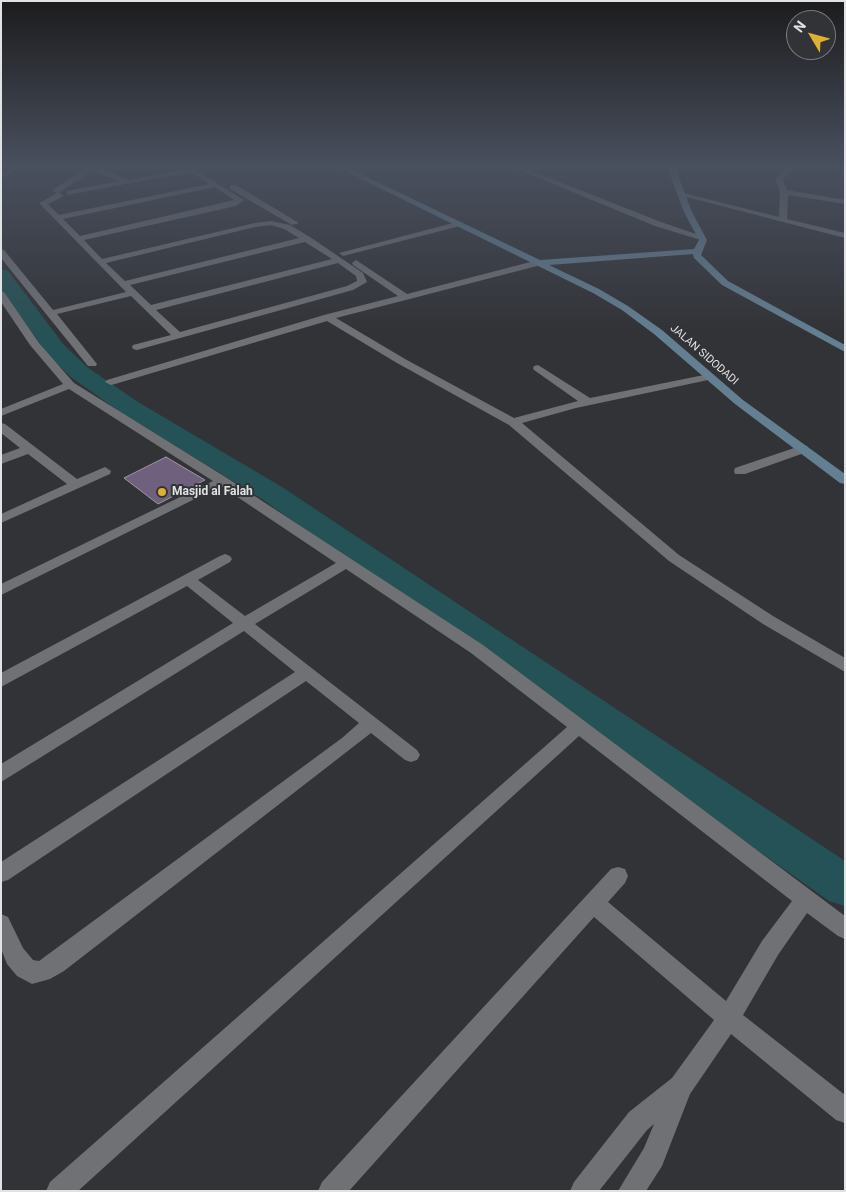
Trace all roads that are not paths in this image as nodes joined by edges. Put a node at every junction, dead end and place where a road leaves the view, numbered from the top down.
1 (62, 223) edge
2 (149, 223) edge
3 (293, 223) edge
4 (454, 223) edge
5 (655, 223) edge
6 (692, 223) edge
7 (793, 223) edge
8 (457, 224) junction
9 (845, 236) edge
10 (78, 239) junction
11 (307, 239) junction
12 (700, 244) junction
13 (1, 252) edge
14 (341, 256) junction
15 (100, 262) junction
16 (538, 263) junction
17 (124, 284) junction
18 (133, 293) junction
19 (1, 294) edge
20 (406, 297) junction
21 (148, 309) junction
22 (50, 313) junction
23 (328, 317) junction
24 (177, 335) junction
25 (137, 347) dead end
26 (845, 349) edge
27 (92, 364) dead end
28 (538, 368) dead end
29 (710, 378) junction
30 (111, 382) dead end
31 (70, 385) junction
32 (588, 402) junction
33 (1, 413) edge
34 (513, 422) junction
35 (1, 427) edge
36 (28, 449) junction
37 (802, 450) junction
38 (1, 460) edge
39 (105, 471) dead end
40 (740, 471) dead end
41 (845, 480) edge
42 (222, 481) junction
43 (75, 484) junction
44 (1, 519) edge
45 (225, 559) dead end
46 (346, 563) junction
47 (189, 580) junction
48 (1, 590) edge
49 (245, 623) junction
50 (845, 666) edge
51 (308, 672) junction
52 (1, 681) edge
53 (371, 723) junction
54 (578, 727) junction
55 (411, 755) dead end
56 (1, 774) edge
57 (1, 873) edge
58 (618, 876) dead end
59 (805, 899) junction
60 (593, 903) junction
61 (1, 924) edge
62 (845, 929) edge
63 (729, 1018) junction
64 (681, 1086) junction
65 (845, 1111) edge
66 (58, 1191) edge
67 (331, 1191) edge
68 (584, 1191) edge
69 (631, 1191) edge

1 - 10 street
2 - 10 street
3 - 14 street
4 - 8 street, JALAN SIDODADI
5 - 12 street
6 - 12 street
7 - 9 street
8 - 14 street
8 - 16 street, JALAN SIDODADI
10 - 15 street
11 - 14 street
11 - 15 street
11 - 17 street
12 - 16 street
12 - 26 street
13 - 22 street
14 - 20 street
14 - 21 street
14 - 24 street
15 - 17 street
16 - 20 street
16 - 29 street, JALAN SIDODADI
17 - 18 street
18 - 21 street
18 - 22 street
19 - 31 street
20 - 23 street
21 - 24 street
22 - 27 street
23 - 30 street
23 - 34 street
24 - 25 street
28 - 32 street
29 - 32 street
29 - 37 street, JALAN SIDODADI
31 - 33 street
31 - 42 street
32 - 34 street
34 - 50 street
35 - 36 street
36 - 38 street
36 - 43 street
37 - 40 street
37 - 41 street, JALAN SIDODADI
39 - 43 street
42 - 46 street
42 - 48 street
43 - 44 street
45 - 47 street
46 - 49 street
46 - 54 street
47 - 49 street
47 - 52 street
49 - 51 street
49 - 56 street
51 - 53 street
51 - 57 street
53 - 55 street
53 - 61 street
54 - 59 street
54 - 66 street
58 - 60 street
59 - 62 street
59 - 63 street
60 - 63 street
60 - 67 street
63 - 64 street
63 - 65 street
64 - 68 street
64 - 69 street

